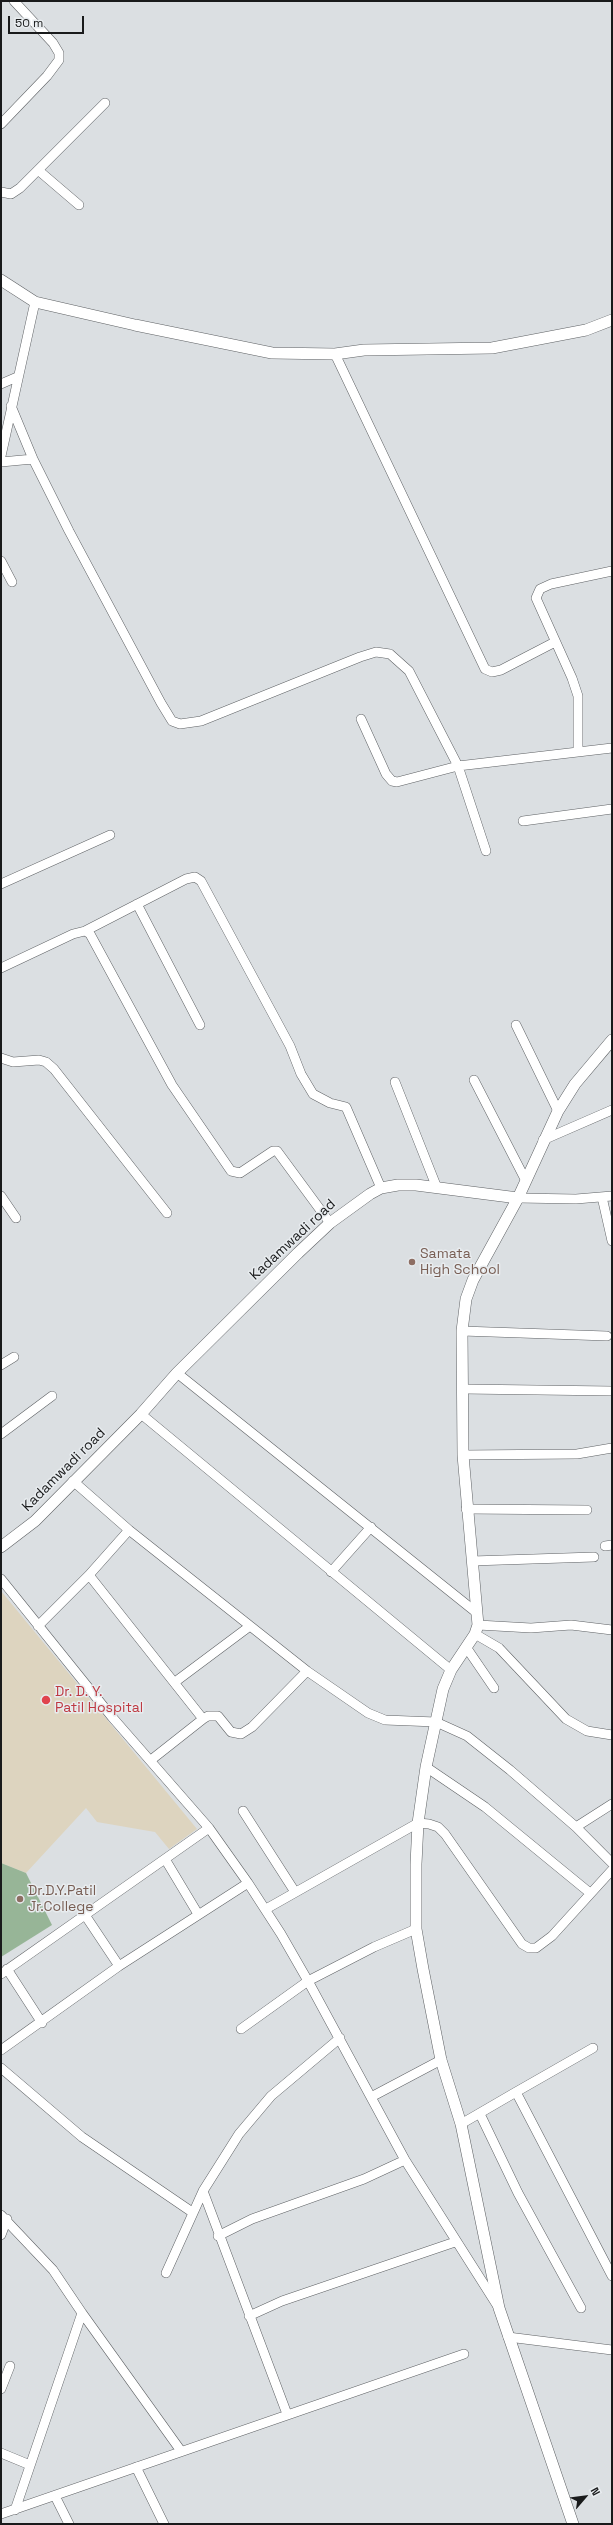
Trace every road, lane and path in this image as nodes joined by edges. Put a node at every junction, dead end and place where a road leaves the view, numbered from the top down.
1 (14, 1) edge
2 (105, 103) dead end
3 (1, 124) edge
4 (38, 170) junction
5 (1, 192) edge
6 (79, 205) dead end
7 (1, 280) edge
8 (35, 302) junction
9 (612, 320) edge
10 (335, 354) junction
11 (17, 377) junction
12 (1, 384) edge
13 (11, 406) junction
14 (1, 456) edge
15 (33, 459) junction
16 (1, 462) edge
17 (1, 562) edge
18 (612, 571) edge
19 (12, 582) dead end
20 (555, 642) junction
21 (361, 719) dead end
22 (612, 748) edge
23 (578, 752) junction
24 (458, 766) junction
25 (612, 809) edge
26 (523, 821) dead end
27 (110, 835) dead end
28 (486, 851) dead end
29 (1, 884) edge
30 (137, 904) junction
31 (85, 932) junction
32 (1, 968) edge
33 (200, 1025) dead end
34 (516, 1025) dead end
35 (612, 1040) edge
36 (1, 1058) edge
37 (474, 1080) dead end
38 (395, 1082) dead end
39 (612, 1110) edge
40 (558, 1111) junction
41 (543, 1140) junction
42 (526, 1181) junction
43 (381, 1188) junction
44 (436, 1188) junction
45 (1, 1196) edge
46 (612, 1196) edge
47 (602, 1197) junction
48 (518, 1198) junction
49 (167, 1212) dead end
50 (16, 1218) dead end
51 (330, 1224) junction
52 (612, 1241) edge
53 (462, 1331) junction
54 (607, 1336) dead end
55 (14, 1357) dead end
56 (1, 1365) edge
57 (177, 1373) junction
58 (463, 1389) junction
59 (612, 1391) edge
60 (52, 1396) dead end
61 (141, 1414) junction
62 (1, 1434) edge
63 (612, 1448) edge
64 (463, 1455) junction
65 (73, 1481) junction
66 (466, 1509) junction
67 (587, 1510) dead end
68 (371, 1527) junction
69 (129, 1530) junction
70 (1, 1547) edge
71 (594, 1557) dead end
72 (472, 1561) junction
73 (331, 1572) junction
74 (89, 1575) junction
75 (1, 1579) edge
76 (477, 1613) junction
77 (38, 1626) junction
78 (250, 1626) junction
79 (476, 1629) junction
80 (612, 1630) edge
81 (466, 1647) junction
82 (451, 1670) junction
83 (308, 1671) junction
84 (175, 1682) junction
85 (494, 1688) dead end
86 (203, 1719) junction
87 (436, 1722) junction
88 (612, 1735) edge
89 (151, 1760) junction
90 (426, 1767) junction
91 (612, 1804) edge
92 (243, 1812) dead end
93 (418, 1823) junction
94 (576, 1826) junction
95 (209, 1828) junction
96 (165, 1859) junction
97 (612, 1863) edge
98 (612, 1870) edge
99 (248, 1884) junction
100 (295, 1892) junction
101 (590, 1893) junction
102 (266, 1909) junction
103 (198, 1914) junction
104 (84, 1915) junction
105 (416, 1929) junction
106 (119, 1966) junction
107 (4, 1971) edge
108 (308, 1981) junction
109 (42, 2023) junction
110 (240, 2029) dead end
111 (340, 2038) junction
112 (593, 2048) dead end
113 (1, 2050) edge
114 (440, 2060) junction
115 (1, 2068) edge
116 (516, 2092) junction
117 (373, 2096) junction
118 (480, 2114) junction
119 (461, 2124) junction
120 (405, 2160) junction
121 (203, 2191) junction
122 (192, 2212) junction
123 (4, 2217) edge
124 (1, 2235) edge
125 (218, 2236) junction
126 (456, 2242) junction
127 (166, 2273) dead end
128 (612, 2276) edge
129 (499, 2308) junction
130 (581, 2308) dead end
131 (82, 2313) junction
132 (249, 2316) junction
133 (508, 2336) junction
134 (612, 2350) edge
135 (464, 2354) dead end
136 (10, 2366) dead end
137 (1, 2389) edge
138 (287, 2414) junction
139 (181, 2452) junction
140 (1, 2453) edge
141 (30, 2465) junction
142 (136, 2467) junction
143 (55, 2496) junction
144 (15, 2510) junction
145 (1, 2514) edge
146 (69, 2524) edge
147 (164, 2524) edge
148 (573, 2524) edge

1 - 3 street
2 - 4 street
4 - 5 street
4 - 6 street
7 - 8 street
8 - 10 street
8 - 11 street
9 - 10 street
10 - 20 street
11 - 12 street
11 - 13 street
13 - 14 street
13 - 15 street
15 - 16 street
15 - 24 street
17 - 19 street
18 - 20 street
20 - 23 street
21 - 24 street
22 - 23 street
23 - 24 street
24 - 28 street
25 - 26 street
27 - 29 street
30 - 31 street
30 - 33 street
30 - 43 street
31 - 32 street
31 - 51 street
34 - 40 street
35 - 40 street
36 - 49 street
37 - 42 street
38 - 44 street
39 - 41 street
40 - 41 street
41 - 42 street
42 - 48 street
43 - 44 street, Kadamwadi road
43 - 51 street, Kadamwadi road
44 - 48 street, Kadamwadi road
45 - 50 street
46 - 47 street
47 - 48 street
47 - 52 street
48 - 53 street
51 - 57 street, Kadamwadi road
53 - 54 street
53 - 58 street
55 - 56 street
57 - 61 street, Kadamwadi road
57 - 68 street
58 - 59 street
58 - 64 street
60 - 62 street
61 - 65 street, Kadamwadi road
61 - 73 street
63 - 64 street
64 - 66 street
65 - 69 street
65 - 70 street, Kadamwadi road
66 - 67 street
66 - 72 street
68 - 73 street
68 - 76 street
69 - 74 street
69 - 78 street
71 - 72 street
72 - 76 street
73 - 82 street
74 - 77 street
74 - 84 street
75 - 77 street
76 - 79 street
77 - 89 street
78 - 83 street
78 - 84 street
79 - 80 street
79 - 81 street
79 - 88 street
81 - 82 street
81 - 85 street
82 - 87 street
83 - 86 street
83 - 87 street
84 - 86 street
86 - 89 street
87 - 90 street
87 - 94 street
89 - 95 street
90 - 93 street
90 - 101 street
91 - 94 street
92 - 100 street
93 - 100 street
93 - 101 street
93 - 105 street
94 - 97 street
95 - 96 street
95 - 99 street
96 - 103 street
96 - 104 street
98 - 101 street
99 - 102 street
99 - 103 street
100 - 102 street
102 - 108 street
103 - 106 street
104 - 106 street
104 - 107 street
105 - 108 street
105 - 114 street
106 - 109 street
107 - 109 street
108 - 110 street
108 - 111 street
109 - 113 street
111 - 117 street
111 - 121 street
112 - 116 street
114 - 117 street
114 - 119 street
115 - 122 street
116 - 118 street
116 - 128 street
117 - 120 street
118 - 119 street
118 - 130 street
119 - 129 street
120 - 125 street
120 - 126 street
121 - 122 street
121 - 125 street
122 - 127 street
123 - 124 street
123 - 131 street
125 - 132 street
126 - 129 street
126 - 132 street
129 - 133 street
131 - 139 street
131 - 141 street
132 - 138 street
133 - 134 street
133 - 148 street
135 - 138 street
136 - 137 street
138 - 139 street
139 - 142 street
140 - 141 street
141 - 144 street
142 - 143 street
142 - 147 street
143 - 144 street
143 - 146 street
144 - 145 street

